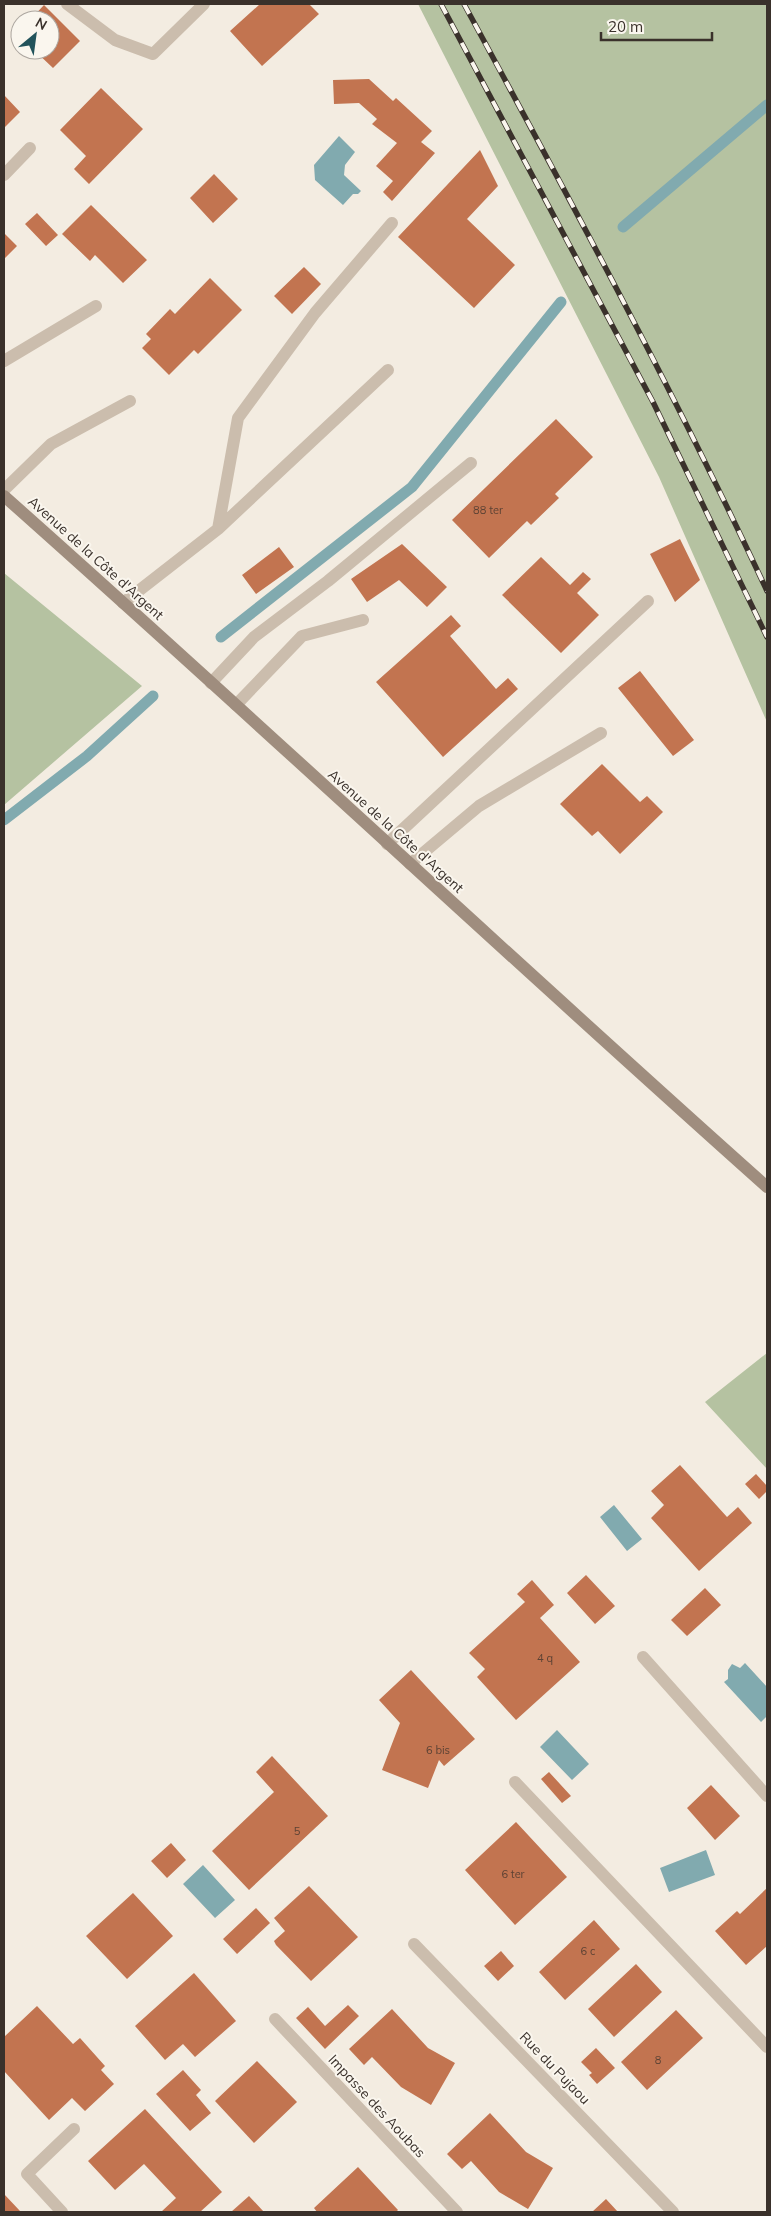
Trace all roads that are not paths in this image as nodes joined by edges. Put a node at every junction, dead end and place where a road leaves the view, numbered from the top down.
1 (67, 4) edge
2 (204, 4) edge
3 (30, 148) dead end
4 (4, 175) edge
5 (392, 223) dead end
6 (96, 306) dead end
7 (4, 361) edge
8 (388, 370) dead end
9 (130, 402) dead end
10 (471, 463) dead end
11 (4, 490) edge
12 (4, 496) edge
13 (218, 529) junction
14 (648, 601) dead end
15 (124, 602) junction
16 (363, 620) dead end
17 (211, 683) junction
18 (236, 705) junction
19 (601, 732) dead end
20 (388, 844) junction
21 (410, 864) junction
22 (767, 1187) edge
23 (643, 1657) dead end
24 (516, 1782) dead end
25 (767, 1796) edge
26 (414, 1944) dead end
27 (275, 2019) dead end
28 (767, 2047) edge
29 (74, 2129) dead end
30 (62, 2212) edge
31 (457, 2212) edge
32 (674, 2212) edge

1 - 2 street
3 - 4 street
5 - 13 street
6 - 7 street
8 - 13 street
9 - 11 street
10 - 17 street
12 - 15 main road, Avenue de la Côte d'Argent
13 - 15 street
14 - 20 street
15 - 17 main road, Avenue de la Côte d'Argent
16 - 18 street
17 - 18 main road, Avenue de la Côte d'Argent
18 - 20 main road, Avenue de la Côte d'Argent
19 - 21 street
20 - 21 main road, Avenue de la Côte d'Argent
21 - 22 main road, Avenue de la Côte d'Argent
23 - 25 street
24 - 28 street
26 - 32 street, Rue du Pujaou
27 - 31 street, Impasse des Aoubas
29 - 30 street

